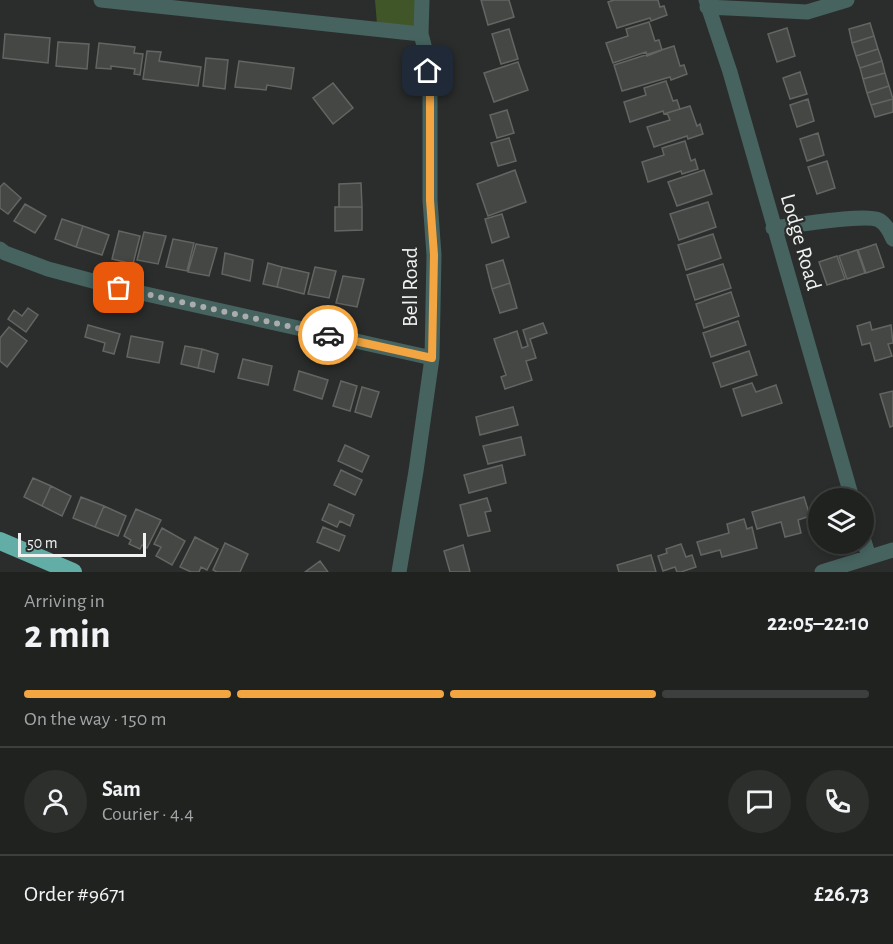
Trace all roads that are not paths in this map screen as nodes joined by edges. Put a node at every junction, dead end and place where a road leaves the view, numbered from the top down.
1 (101, 0) edge
2 (422, 0) edge
3 (847, 0) edge
4 (707, 3) edge
5 (421, 34) junction
6 (774, 228) junction
7 (893, 239) edge
8 (2, 253) edge
9 (432, 358) junction
10 (849, 488) edge
11 (0, 541) edge
12 (893, 550) edge
13 (868, 554) edge
14 (869, 557) junction
15 (73, 572) edge
16 (399, 572) edge
17 (822, 572) edge

1 - 5 street
2 - 5 street, Bell Road
3 - 4 street
4 - 6 street, Lodge Road
5 - 9 street, Bell Road
6 - 7 street
6 - 10 street, Lodge Road
8 - 9 street
9 - 16 street, Bell Road
11 - 15 highway
12 - 14 street
13 - 14 street
14 - 17 street

